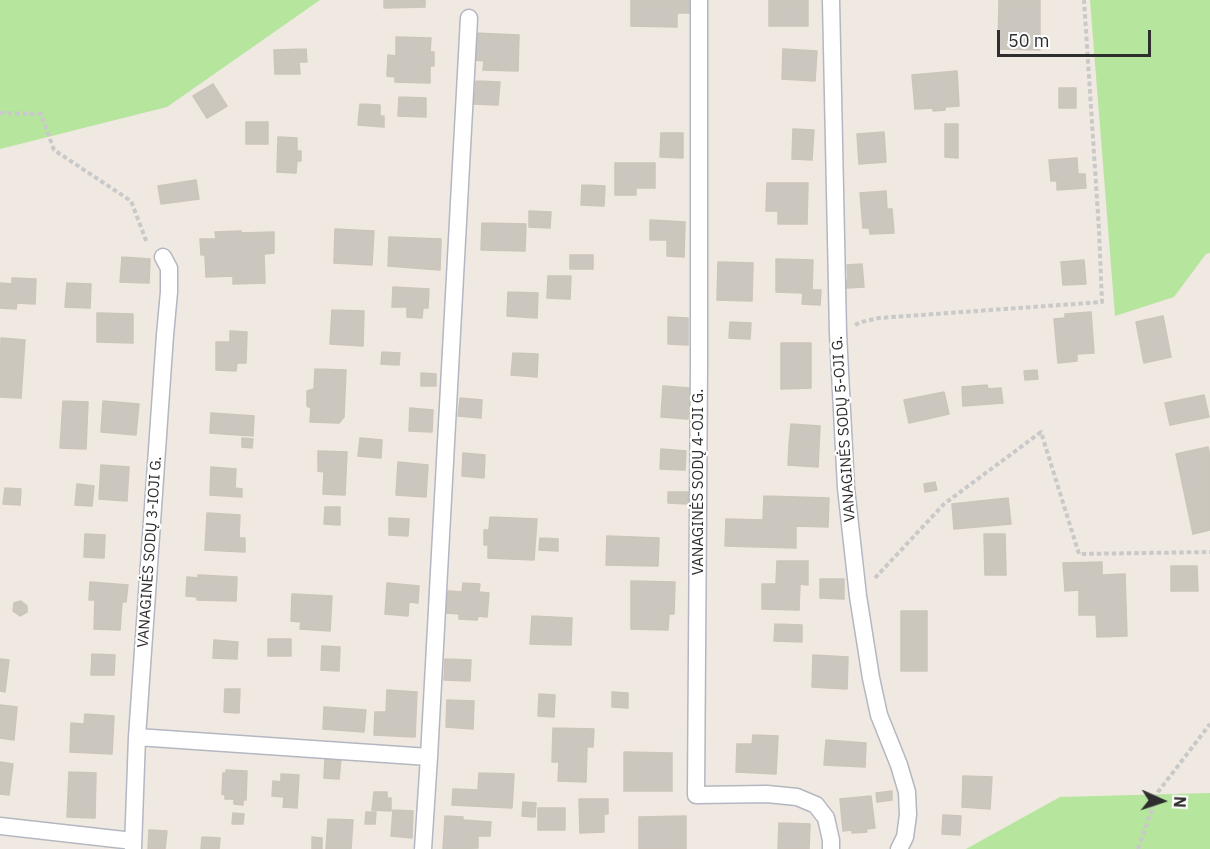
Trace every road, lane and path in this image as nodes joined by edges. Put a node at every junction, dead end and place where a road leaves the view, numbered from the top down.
1 (699, 0) edge
2 (831, 0) edge
3 (1084, 0) edge
4 (469, 18) dead end
5 (0, 113) edge
6 (147, 243) dead end
7 (163, 258) dead end
8 (838, 333) junction
9 (1210, 552) edge
10 (858, 596) junction
11 (1210, 724) edge
12 (137, 737) junction
13 (429, 757) junction
14 (0, 826) edge
15 (133, 845) edge
16 (423, 849) edge
17 (831, 849) edge
18 (899, 849) edge
19 (1138, 849) edge

1 - 17 street, VANAGINĖS SODŲ 4-OJI G.
2 - 8 street, VANAGINĖS SODŲ 5-OJI G.
3 - 8 path
4 - 13 street
5 - 6 path
7 - 12 street, VANAGINĖS SODŲ 3-IOJI G.
8 - 10 street, VANAGINĖS SODŲ 5-OJI G.
9 - 10 path
10 - 18 street, VANAGINĖS SODŲ 5-OJI G.
11 - 19 path
12 - 13 street
12 - 15 street, VANAGINĖS SODŲ 3-IOJI G.
13 - 16 street
14 - 15 street

